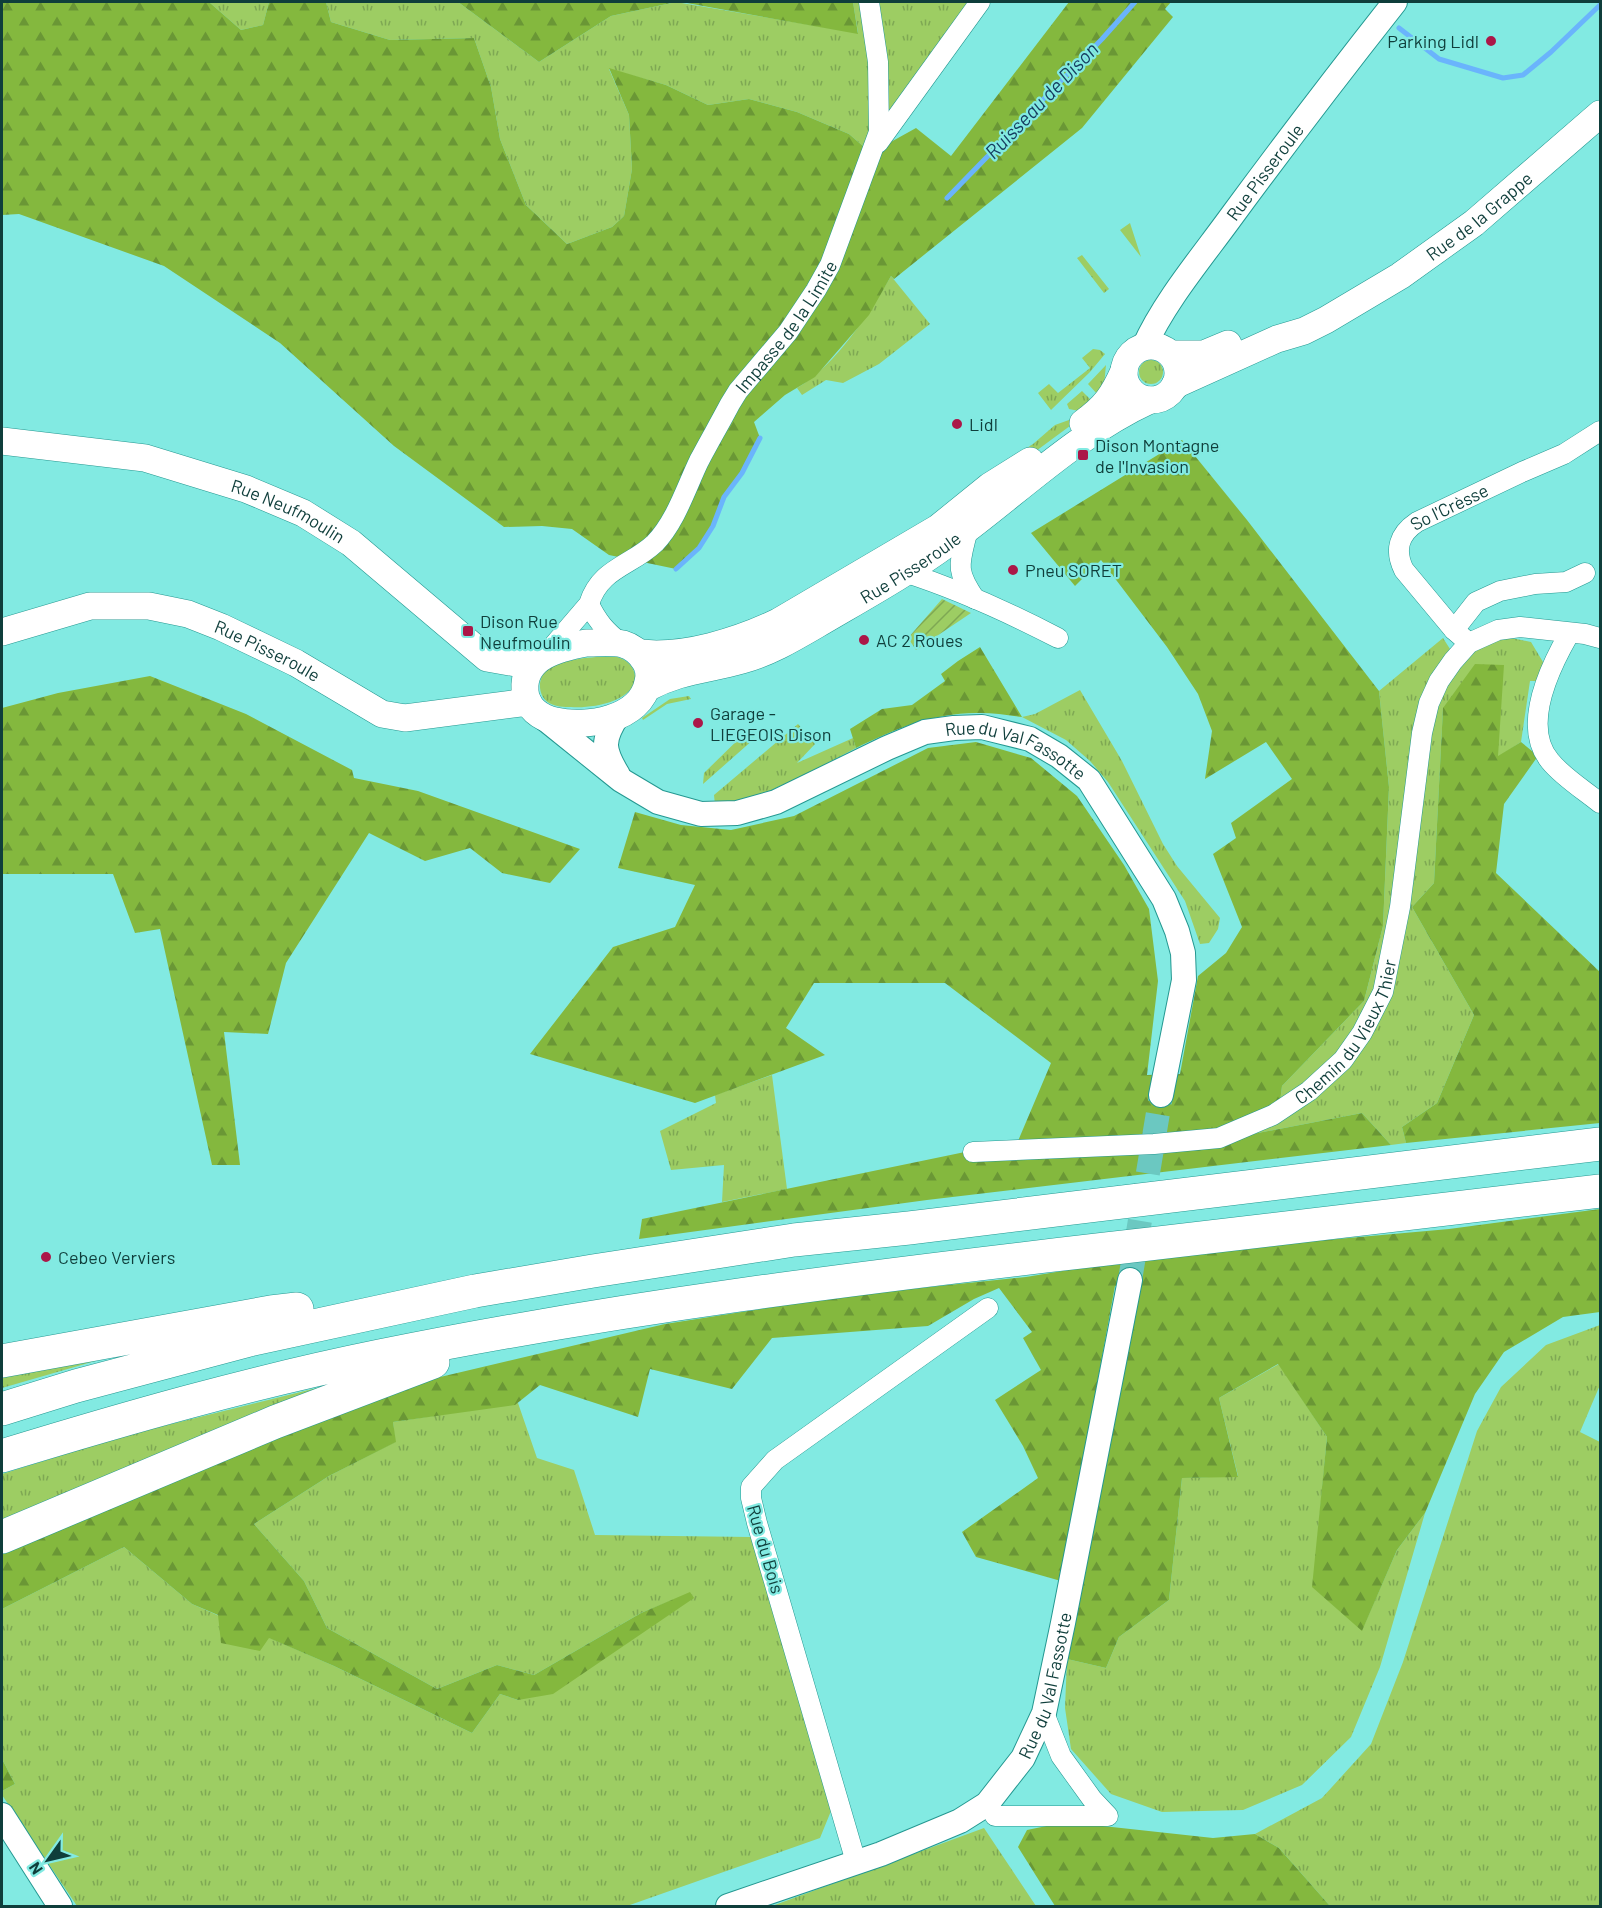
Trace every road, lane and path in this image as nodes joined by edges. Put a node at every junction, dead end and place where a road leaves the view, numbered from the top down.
1 (868, 2) edge
2 (980, 2) edge
3 (1395, 2) edge
4 (1600, 114) edge
5 (871, 153) junction
6 (1346, 307) junction
7 (1144, 347) junction
8 (1171, 354) junction
9 (1124, 371) junction
10 (1175, 386) junction
11 (1150, 400) junction
12 (1600, 431) edge
13 (2, 441) edge
14 (968, 529) junction
15 (904, 572) junction
16 (1585, 573) dead end
17 (975, 599) junction
18 (589, 604) junction
19 (1454, 630) junction
20 (2, 632) edge
21 (1569, 634) junction
22 (1058, 638) dead end
23 (1600, 638) edge
24 (1469, 643) junction
25 (630, 648) junction
26 (542, 657) junction
27 (647, 688) junction
28 (536, 710) junction
29 (618, 715) junction
30 (621, 780) junction
31 (1600, 803) edge
32 (1161, 1095) tunnel mouth
33 (1600, 1144) edge
34 (973, 1152) dead end
35 (1600, 1191) edge
36 (1130, 1280) tunnel mouth
37 (475, 1291) junction
38 (988, 1308) dead end
39 (537, 1328) junction
40 (2, 1361) edge
41 (2, 1409) edge
42 (2, 1456) edge
43 (2, 1537) edge
44 (1044, 1713) junction
45 (2, 1815) edge
46 (995, 1816) dead end
47 (856, 1862) junction
48 (60, 1906) edge
49 (728, 1906) edge

1 - 5 street, Impasse de la Limite
2 - 5 street
3 - 7 street, Rue Pisseroule
4 - 6 main road, Rue de la Grappe
5 - 18 street, Impasse de la Limite
6 - 8 main road, Rue de la Grappe
6 - 10 main road, Rue de la Grappe
7 - 8 main road
7 - 9 main road
8 - 10 main road
9 - 11 main road
9 - 25 main road, Rue Pisseroule
10 - 11 main road
11 - 14 main road, Rue Pisseroule
12 - 19 street, So l'Crèsse
13 - 26 main road, Rue Neufmoulin
14 - 15 main road, Rue Pisseroule
14 - 17 street
15 - 17 street
15 - 27 main road, Rue Pisseroule
16 - 19 street
17 - 22 street
18 - 25 street
18 - 26 street, Impasse de la Limite
19 - 24 street, So l'Crèsse
20 - 28 main road, Rue Pisseroule
21 - 23 street
21 - 24 street
21 - 31 street
24 - 34 street, Chemin du Vieux Thier
25 - 26 main road, Rue Pisseroule
25 - 27 main road
26 - 28 main road
27 - 29 main road, Rue Pisseroule
28 - 29 main road, Rue Pisseroule
28 - 30 street, Rue du Val Fassotte
29 - 30 street
30 - 32 street, Rue du Val Fassotte
33 - 37 highway
35 - 39 highway
36 - 44 street, Rue du Val Fassotte
37 - 40 highway
37 - 41 highway
38 - 47 street, Rue du Bois
39 - 42 highway
39 - 43 highway
44 - 46 street
44 - 47 street, Rue du Val Fassotte
45 - 48 street
47 - 49 street, Rue du Val Fassotte

